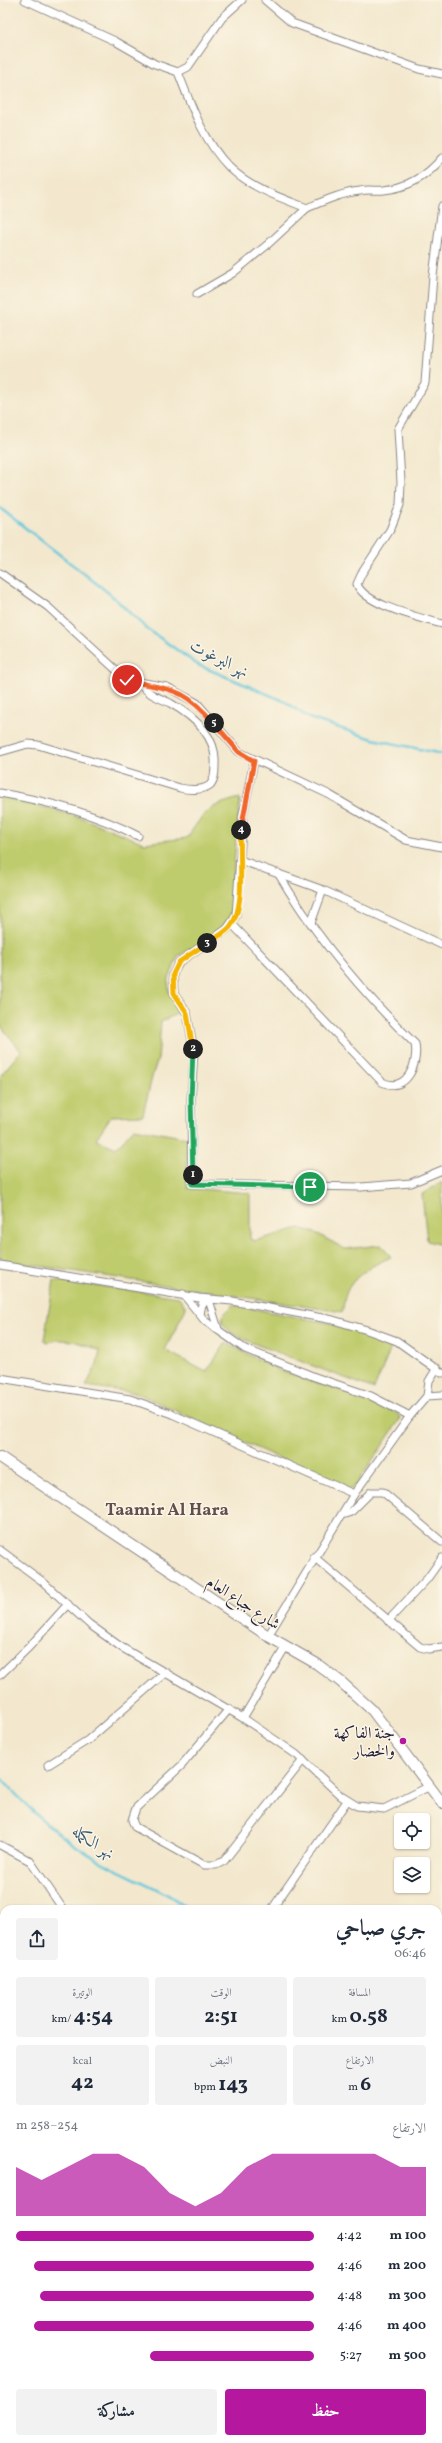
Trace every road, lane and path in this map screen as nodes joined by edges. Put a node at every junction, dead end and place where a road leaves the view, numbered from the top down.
1 (25, 0) edge
2 (242, 0) edge
3 (265, 0) edge
4 (178, 72) junction
5 (442, 74) edge
6 (442, 158) edge
7 (442, 206) edge
8 (307, 208) junction
9 (197, 294) dead end
10 (0, 573) edge
11 (442, 624) edge
12 (140, 683) junction
13 (0, 752) edge
14 (254, 761) junction
15 (0, 793) edge
16 (138, 836) dead end
17 (442, 847) edge
18 (240, 860) junction
19 (278, 873) junction
20 (323, 890) junction
21 (311, 923) junction
22 (232, 924) junction
23 (442, 945) edge
24 (442, 1170) edge
25 (0, 1265) edge
26 (183, 1294) junction
27 (209, 1300) junction
28 (225, 1301) junction
29 (200, 1314) junction
30 (213, 1317) junction
31 (218, 1330) junction
32 (439, 1370) edge
33 (0, 1378) edge
34 (442, 1395) edge
35 (427, 1396) junction
36 (410, 1416) junction
37 (0, 1457) edge
38 (354, 1494) junction
39 (342, 1516) junction
40 (442, 1542) edge
41 (0, 1550) edge
42 (314, 1558) junction
43 (442, 1558) edge
44 (68, 1604) junction
45 (388, 1620) junction
46 (268, 1636) junction
47 (286, 1646) junction
48 (442, 1647) edge
49 (166, 1672) junction
50 (0, 1675) edge
51 (228, 1709) junction
52 (243, 1718) junction
53 (303, 1760) junction
54 (48, 1765) dead end
55 (430, 1786) junction
56 (347, 1801) junction
57 (442, 1803) edge
58 (0, 1845) edge
59 (60, 1905) edge
60 (275, 1905) edge

1 - 4 street
2 - 4 street
3 - 5 street
4 - 8 street
6 - 8 street
7 - 11 street
8 - 9 street
10 - 12 street
12 - 13 street
12 - 14 street
14 - 17 street
14 - 18 street
15 - 16 street
18 - 19 street
18 - 22 street
19 - 20 street
19 - 21 street
20 - 21 street
20 - 23 street
21 - 22 street
22 - 24 street
25 - 26 street
26 - 27 street
26 - 29 street
27 - 28 street
27 - 29 street
27 - 30 street
28 - 30 street
28 - 32 street
29 - 31 street
30 - 31 street
31 - 36 street
32 - 35 street
33 - 38 street
34 - 35 street
35 - 36 street
36 - 38 street
37 - 46 main road, شارع جباع العام
38 - 39 street
39 - 40 street
39 - 42 street
41 - 44 street
42 - 45 street
42 - 46 street
43 - 45 street
44 - 49 street
44 - 50 street
45 - 48 street
46 - 47 main road, شارع جباع العام
47 - 52 street
47 - 55 main road, شارع جباع العام
49 - 51 street
49 - 54 street
51 - 52 street
51 - 53 street
52 - 53 street
53 - 56 street
55 - 56 street
55 - 57 main road, شارع جباع العام
56 - 60 street
58 - 59 street

